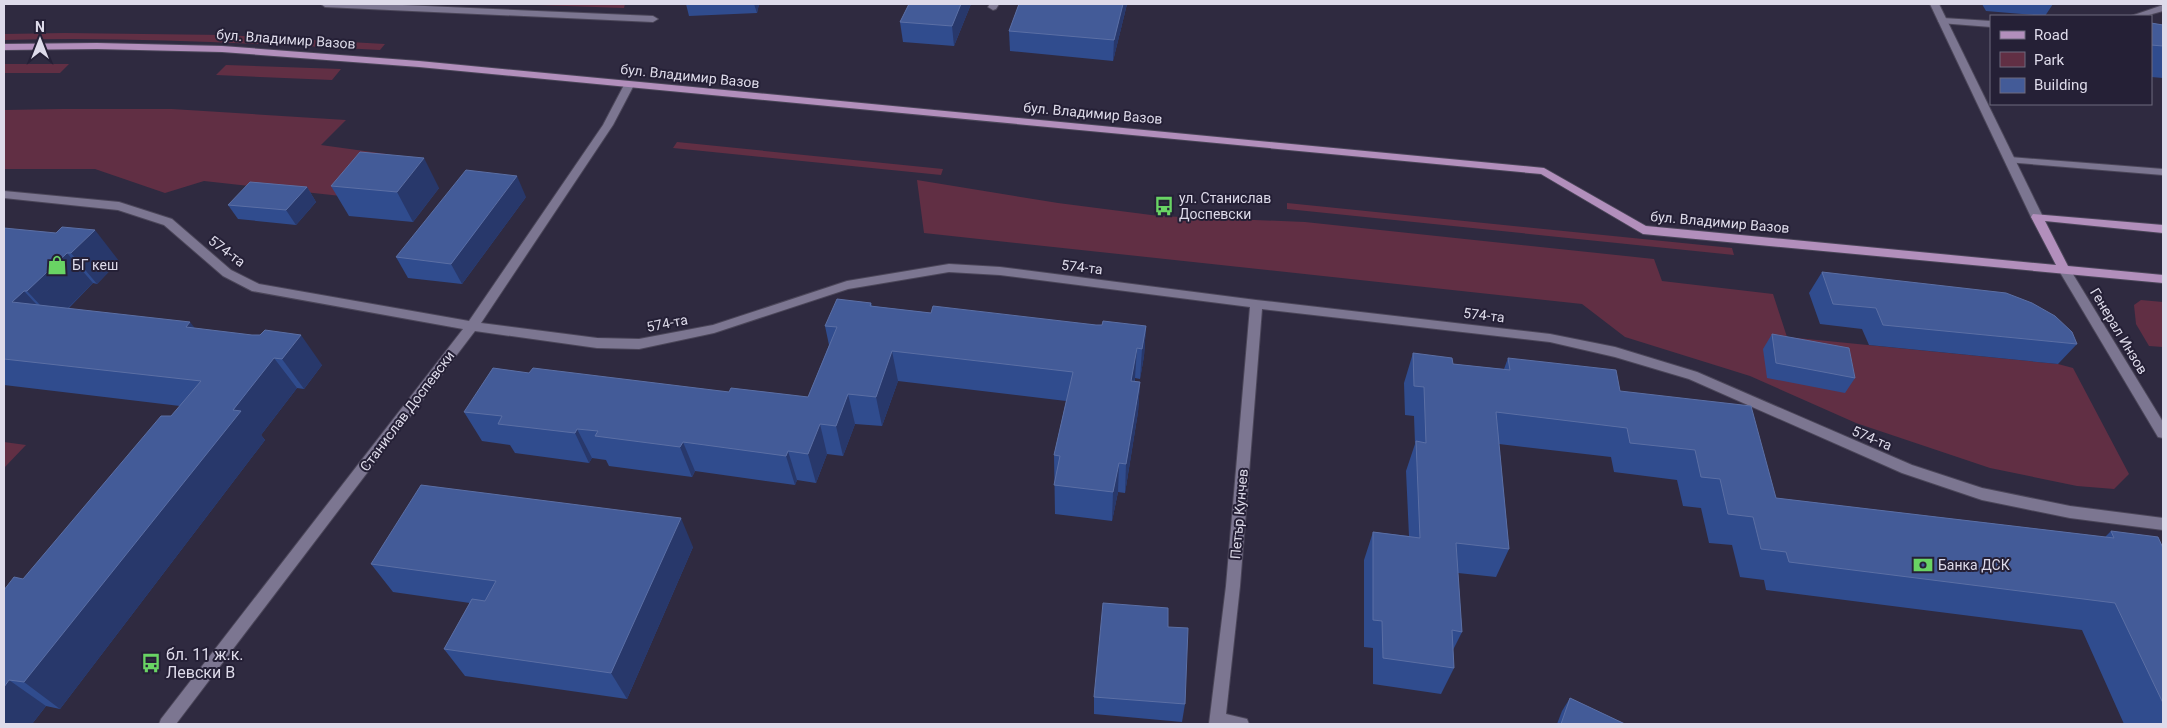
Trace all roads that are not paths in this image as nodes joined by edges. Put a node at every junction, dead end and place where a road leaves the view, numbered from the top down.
1 (324, 4) edge
2 (1934, 4) edge
3 (2163, 8) edge
4 (2139, 15) edge
5 (653, 18) dead end
6 (1943, 22) junction
7 (1990, 24) edge
8 (4, 47) edge
9 (629, 85) junction
10 (2010, 160) junction
11 (2163, 172) edge
12 (4, 194) edge
13 (2037, 217) junction
14 (2163, 228) edge
15 (2064, 269) junction
16 (2163, 279) edge
17 (1256, 304) junction
18 (472, 326) junction
19 (2163, 434) edge
20 (2163, 524) edge
21 (1217, 722) edge
22 (167, 724) edge
23 (1241, 724) edge

1 - 5 street
2 - 6 street
3 - 4 street
6 - 7 street
6 - 10 street
8 - 9 main road, бул. Владимир Вазов
9 - 15 main road, бул. Владимир Вазов
9 - 18 street, Станислав Доспевски
10 - 11 street
10 - 13 street
12 - 18 street, 574-та
13 - 14 main road
13 - 15 main road
15 - 16 main road, бул. Владимир Вазов
15 - 19 street, Генерал Инзов
17 - 18 street, 574-та
17 - 20 street, 574-та
17 - 21 street, Петър Кунчев
18 - 22 street, Станислав Доспевски
21 - 23 street

